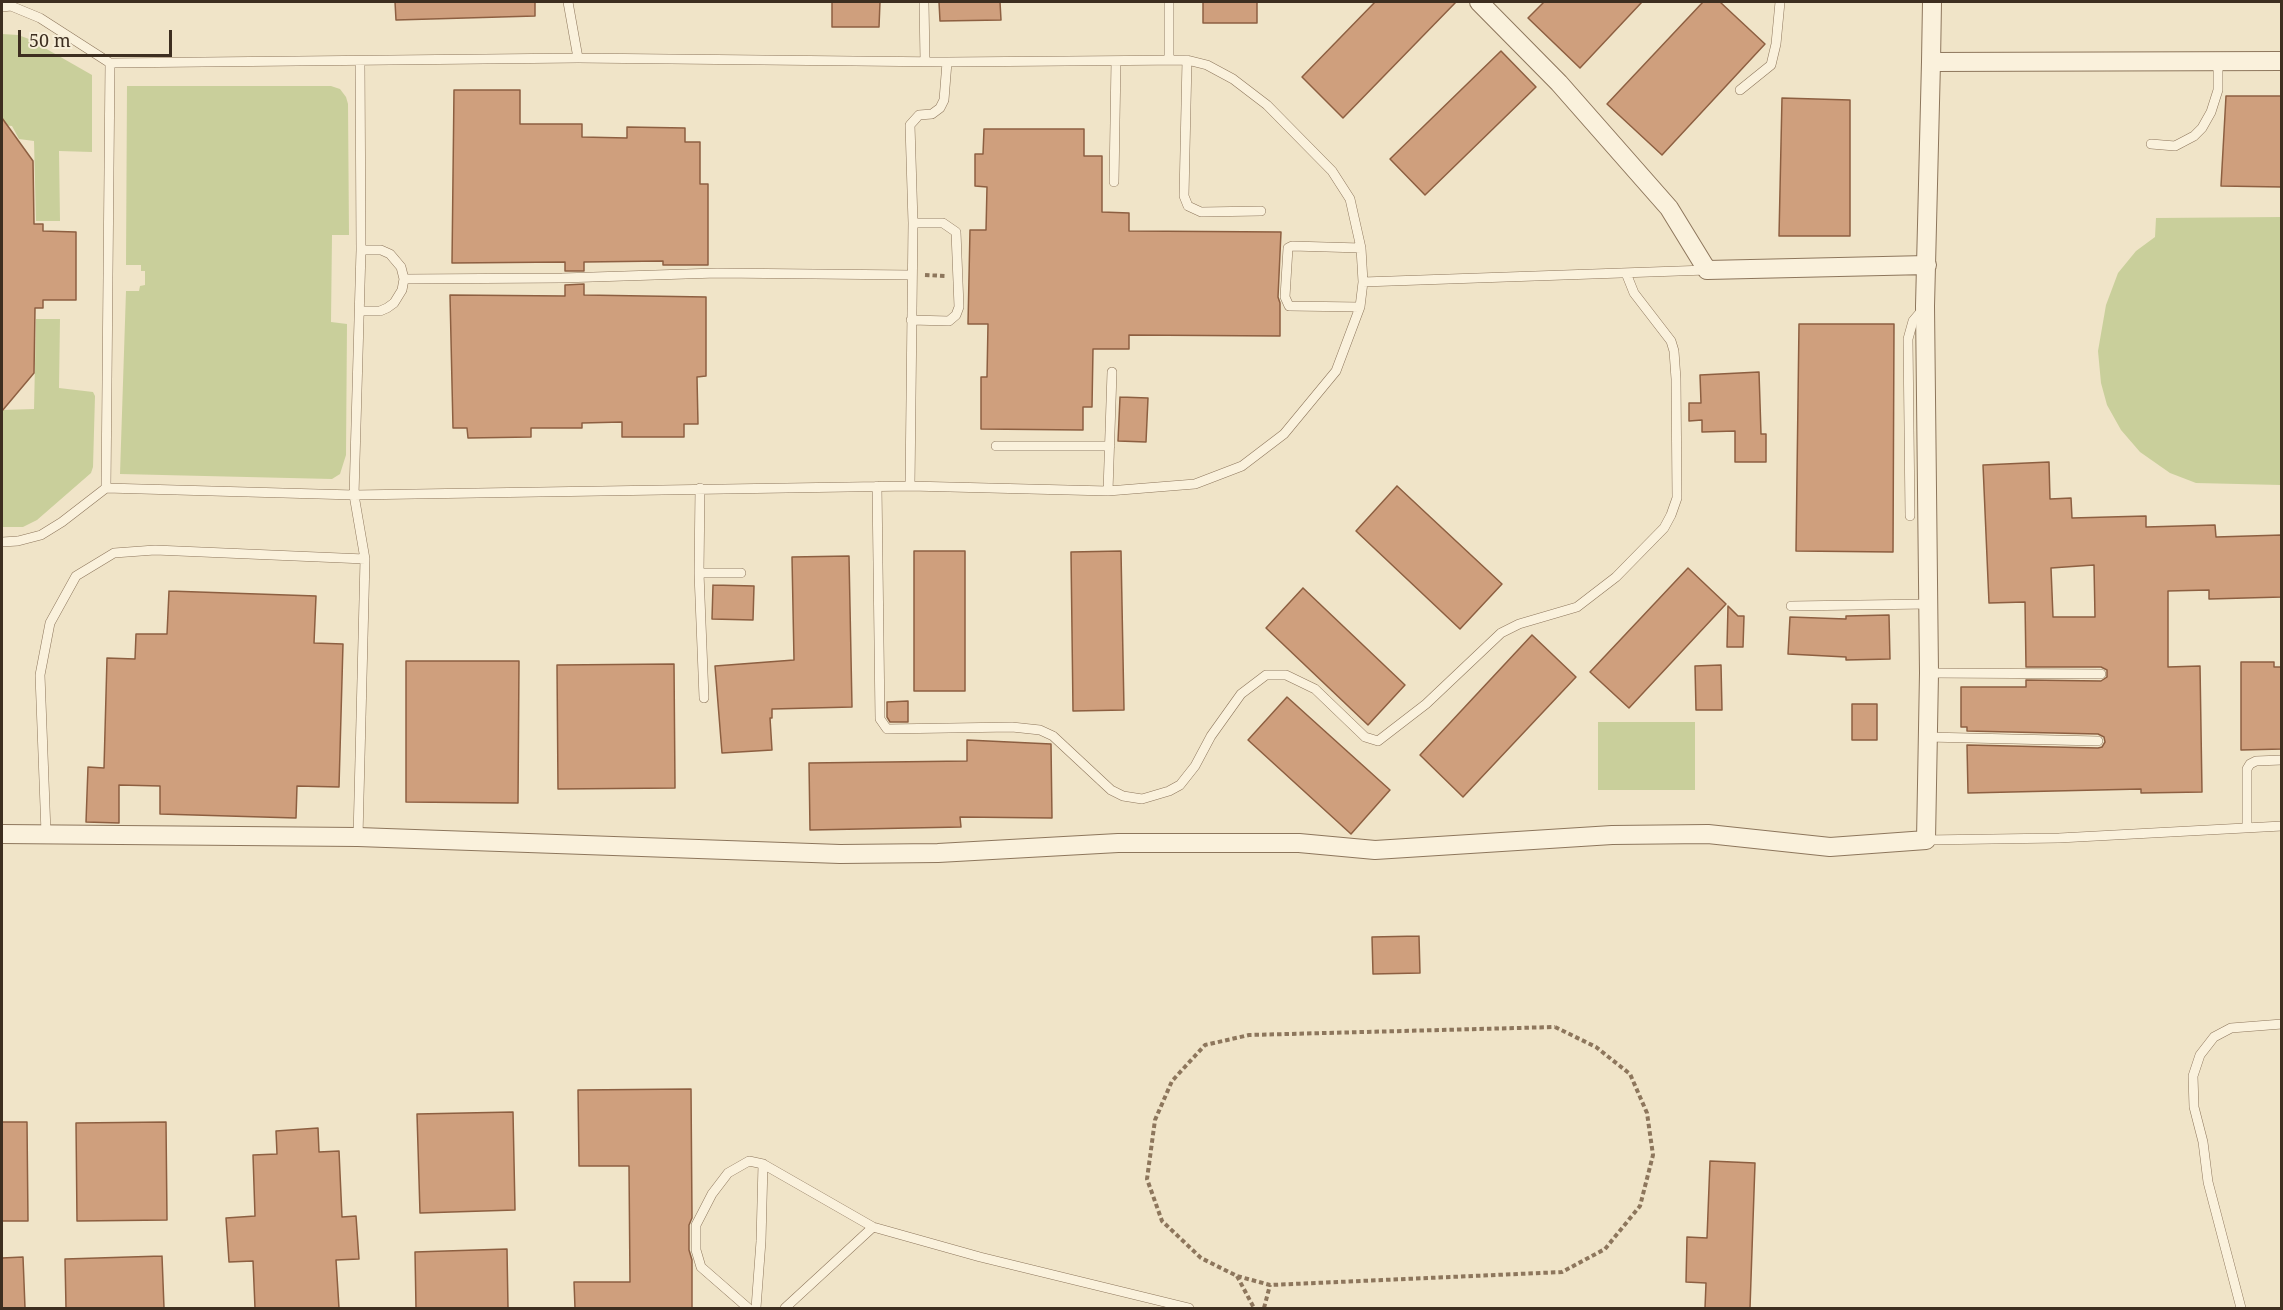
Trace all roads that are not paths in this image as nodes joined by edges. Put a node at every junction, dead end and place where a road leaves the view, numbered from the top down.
1 (568, 2) edge
2 (924, 2) edge
3 (1169, 2) edge
4 (1479, 2) edge
5 (1780, 2) edge
6 (1932, 2) edge
7 (8, 5) edge
8 (578, 58) junction
9 (1169, 60) junction
10 (1187, 60) junction
11 (360, 61) junction
12 (925, 61) junction
13 (1116, 61) junction
14 (2218, 61) junction
15 (947, 62) junction
16 (1931, 62) junction
17 (2282, 62) edge
18 (110, 63) junction
19 (1740, 90) dead end
20 (2151, 144) dead end
21 (1114, 182) dead end
22 (1261, 211) dead end
23 (913, 223) junction
24 (1361, 248) junction
25 (361, 250) junction
26 (1927, 265) junction
27 (1707, 270) junction
28 (1626, 273) junction
29 (912, 275) junction
30 (404, 279) junction
31 (1363, 282) junction
32 (1925, 306) junction
33 (1360, 307) junction
34 (360, 311) junction
35 (911, 320) junction
36 (1112, 372) dead end
37 (996, 446) dead end
38 (1110, 446) junction
39 (877, 486) junction
40 (910, 486) junction
41 (106, 488) junction
42 (700, 488) junction
43 (1108, 491) junction
44 (354, 495) junction
45 (1910, 516) dead end
46 (2, 542) edge
47 (365, 559) junction
48 (699, 573) junction
49 (741, 573) dead end
50 (1928, 604) junction
51 (1791, 606) dead end
52 (1929, 673) junction
53 (2101, 674) dead end
54 (704, 698) dead end
55 (1927, 737) junction
56 (2098, 741) dead end
57 (2282, 760) edge
58 (2282, 826) edge
59 (2247, 827) junction
60 (46, 833) junction
61 (2, 834) edge
62 (358, 837) junction
63 (1926, 840) junction
64 (2282, 1024) edge
65 (763, 1164) junction
66 (873, 1227) junction
67 (748, 1308) edge
68 (756, 1308) edge
69 (785, 1308) edge
70 (1189, 1308) edge
71 (2241, 1308) edge

1 - 8 lane
2 - 12 lane
3 - 9 lane
4 - 27 street
5 - 19 lane
6 - 16 street
7 - 18 lane
8 - 11 lane
8 - 12 lane
9 - 10 lane
9 - 13 lane
10 - 22 lane
10 - 24 lane
11 - 18 lane
11 - 25 lane
12 - 15 lane
13 - 15 lane
13 - 21 lane
14 - 16 street
14 - 17 street
14 - 20 lane
15 - 23 lane
16 - 26 street
18 - 41 lane
23 - 29 lane
23 - 35 lane
24 - 31 lane
24 - 33 lane
25 - 30 lane
25 - 34 lane
26 - 27 street
26 - 32 street
27 - 28 lane
28 - 31 lane
28 - 39 lane
29 - 30 lane
29 - 35 lane
30 - 34 lane
31 - 33 lane
32 - 45 lane
32 - 50 street
33 - 43 lane
34 - 44 lane
35 - 40 lane
36 - 38 lane
37 - 38 lane
38 - 43 lane
39 - 40 lane
39 - 42 lane
40 - 43 lane
41 - 44 lane
41 - 46 lane
42 - 44 lane
42 - 48 lane
44 - 47 lane
47 - 60 lane
47 - 62 lane
48 - 49 lane
48 - 54 lane
50 - 51 lane
50 - 52 street
52 - 53 lane
52 - 55 street
55 - 56 lane
55 - 63 street
57 - 59 lane
58 - 59 lane
59 - 63 lane
60 - 61 street
60 - 62 street
62 - 63 street
64 - 71 lane
65 - 66 lane
65 - 67 lane
65 - 68 lane
66 - 69 lane
66 - 70 lane

